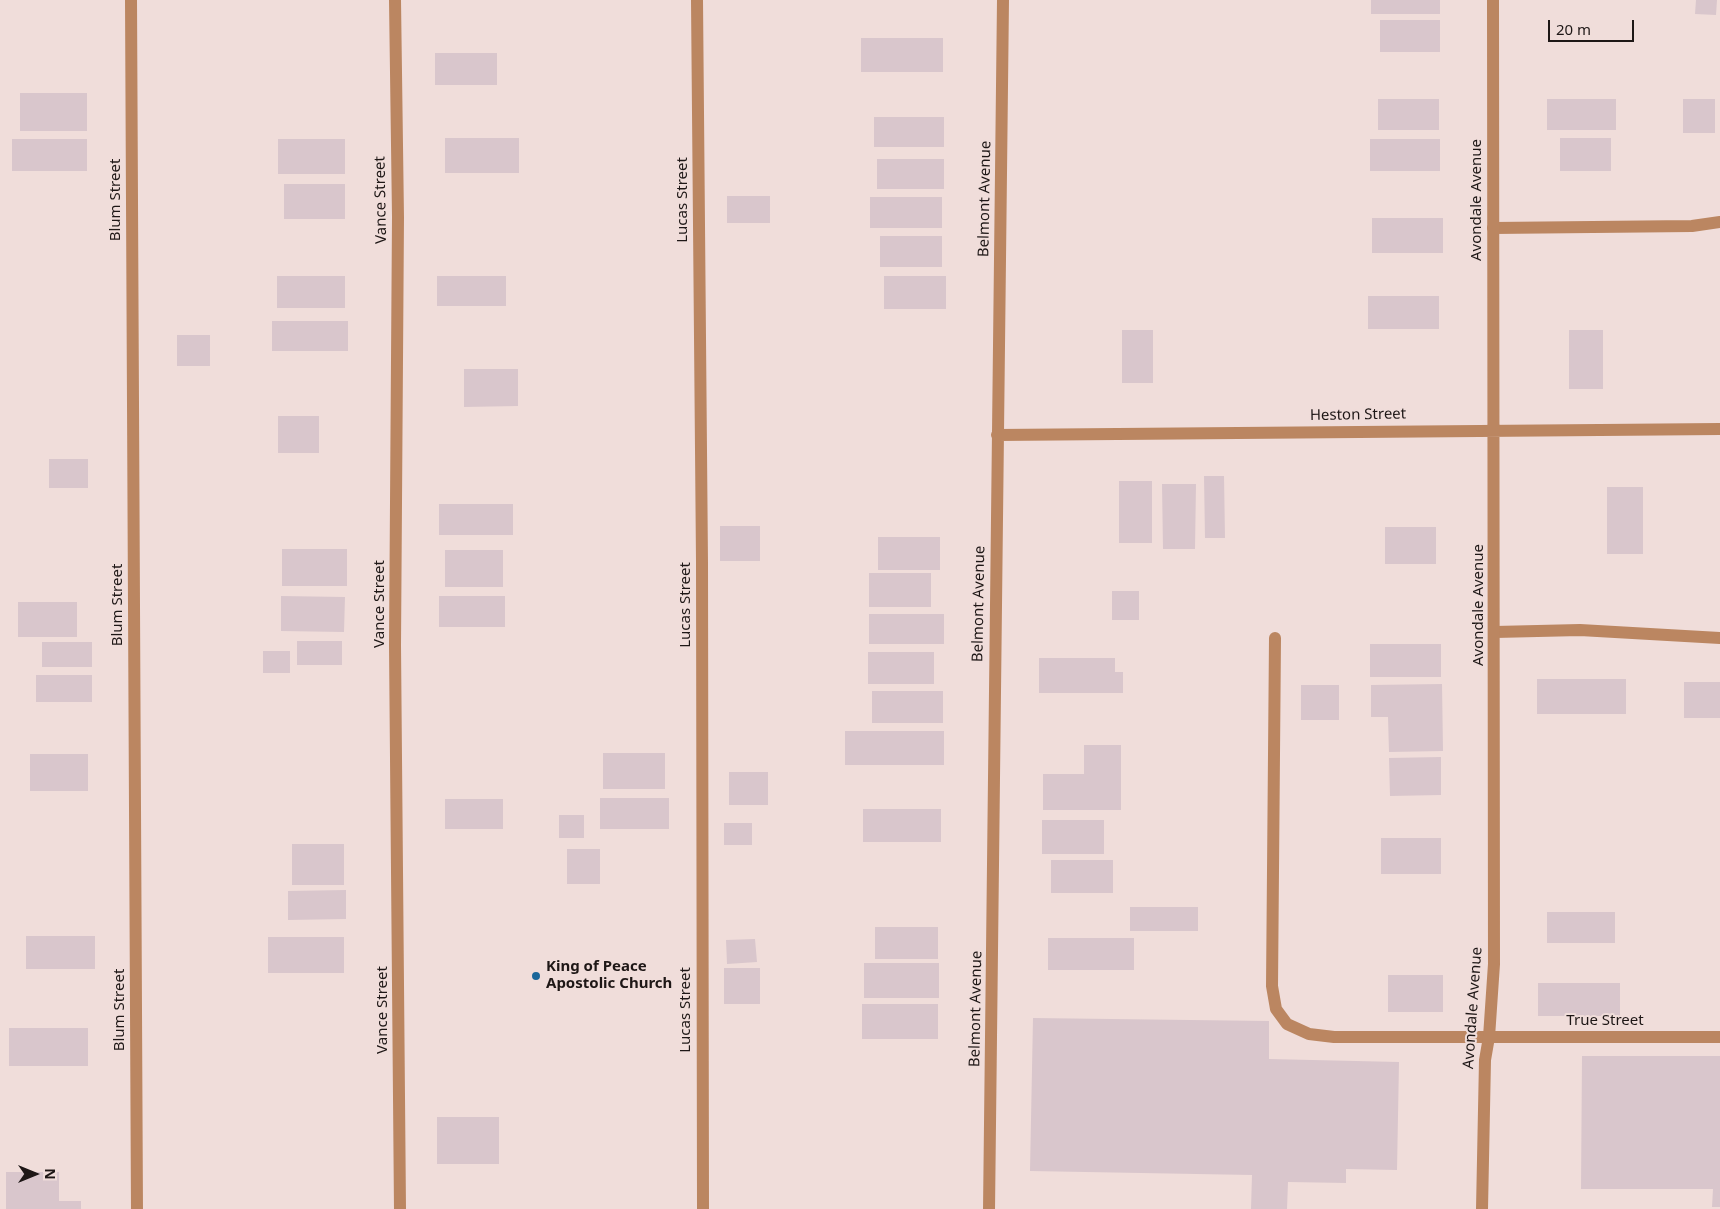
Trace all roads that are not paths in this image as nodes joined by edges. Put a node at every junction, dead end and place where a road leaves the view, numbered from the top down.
1 (131, 0) edge
2 (395, 0) edge
3 (697, 0) edge
4 (1003, 0) edge
5 (1493, 0) edge
6 (1720, 222) edge
7 (1493, 228) junction
8 (1720, 428) edge
9 (1495, 429) junction
10 (997, 435) junction
11 (1495, 632) junction
12 (1275, 638) dead end
13 (1720, 638) edge
14 (1489, 1037) junction
15 (1720, 1037) edge
16 (138, 1209) edge
17 (400, 1209) edge
18 (703, 1209) edge
19 (990, 1209) edge
20 (1482, 1209) edge

1 - 16 street, Blum Street
2 - 17 street, Vance Street
3 - 18 street, Lucas Street
4 - 10 street, Belmont Avenue
5 - 7 street, Avondale Avenue
6 - 7 street
7 - 9 street, Avondale Avenue
8 - 9 street, Heston Street
9 - 10 street, Heston Street
9 - 11 street, Avondale Avenue
10 - 19 street, Belmont Avenue
11 - 13 street
11 - 14 street, Avondale Avenue
12 - 14 street, True Street
14 - 15 street, True Street
14 - 20 street, Avondale Avenue

